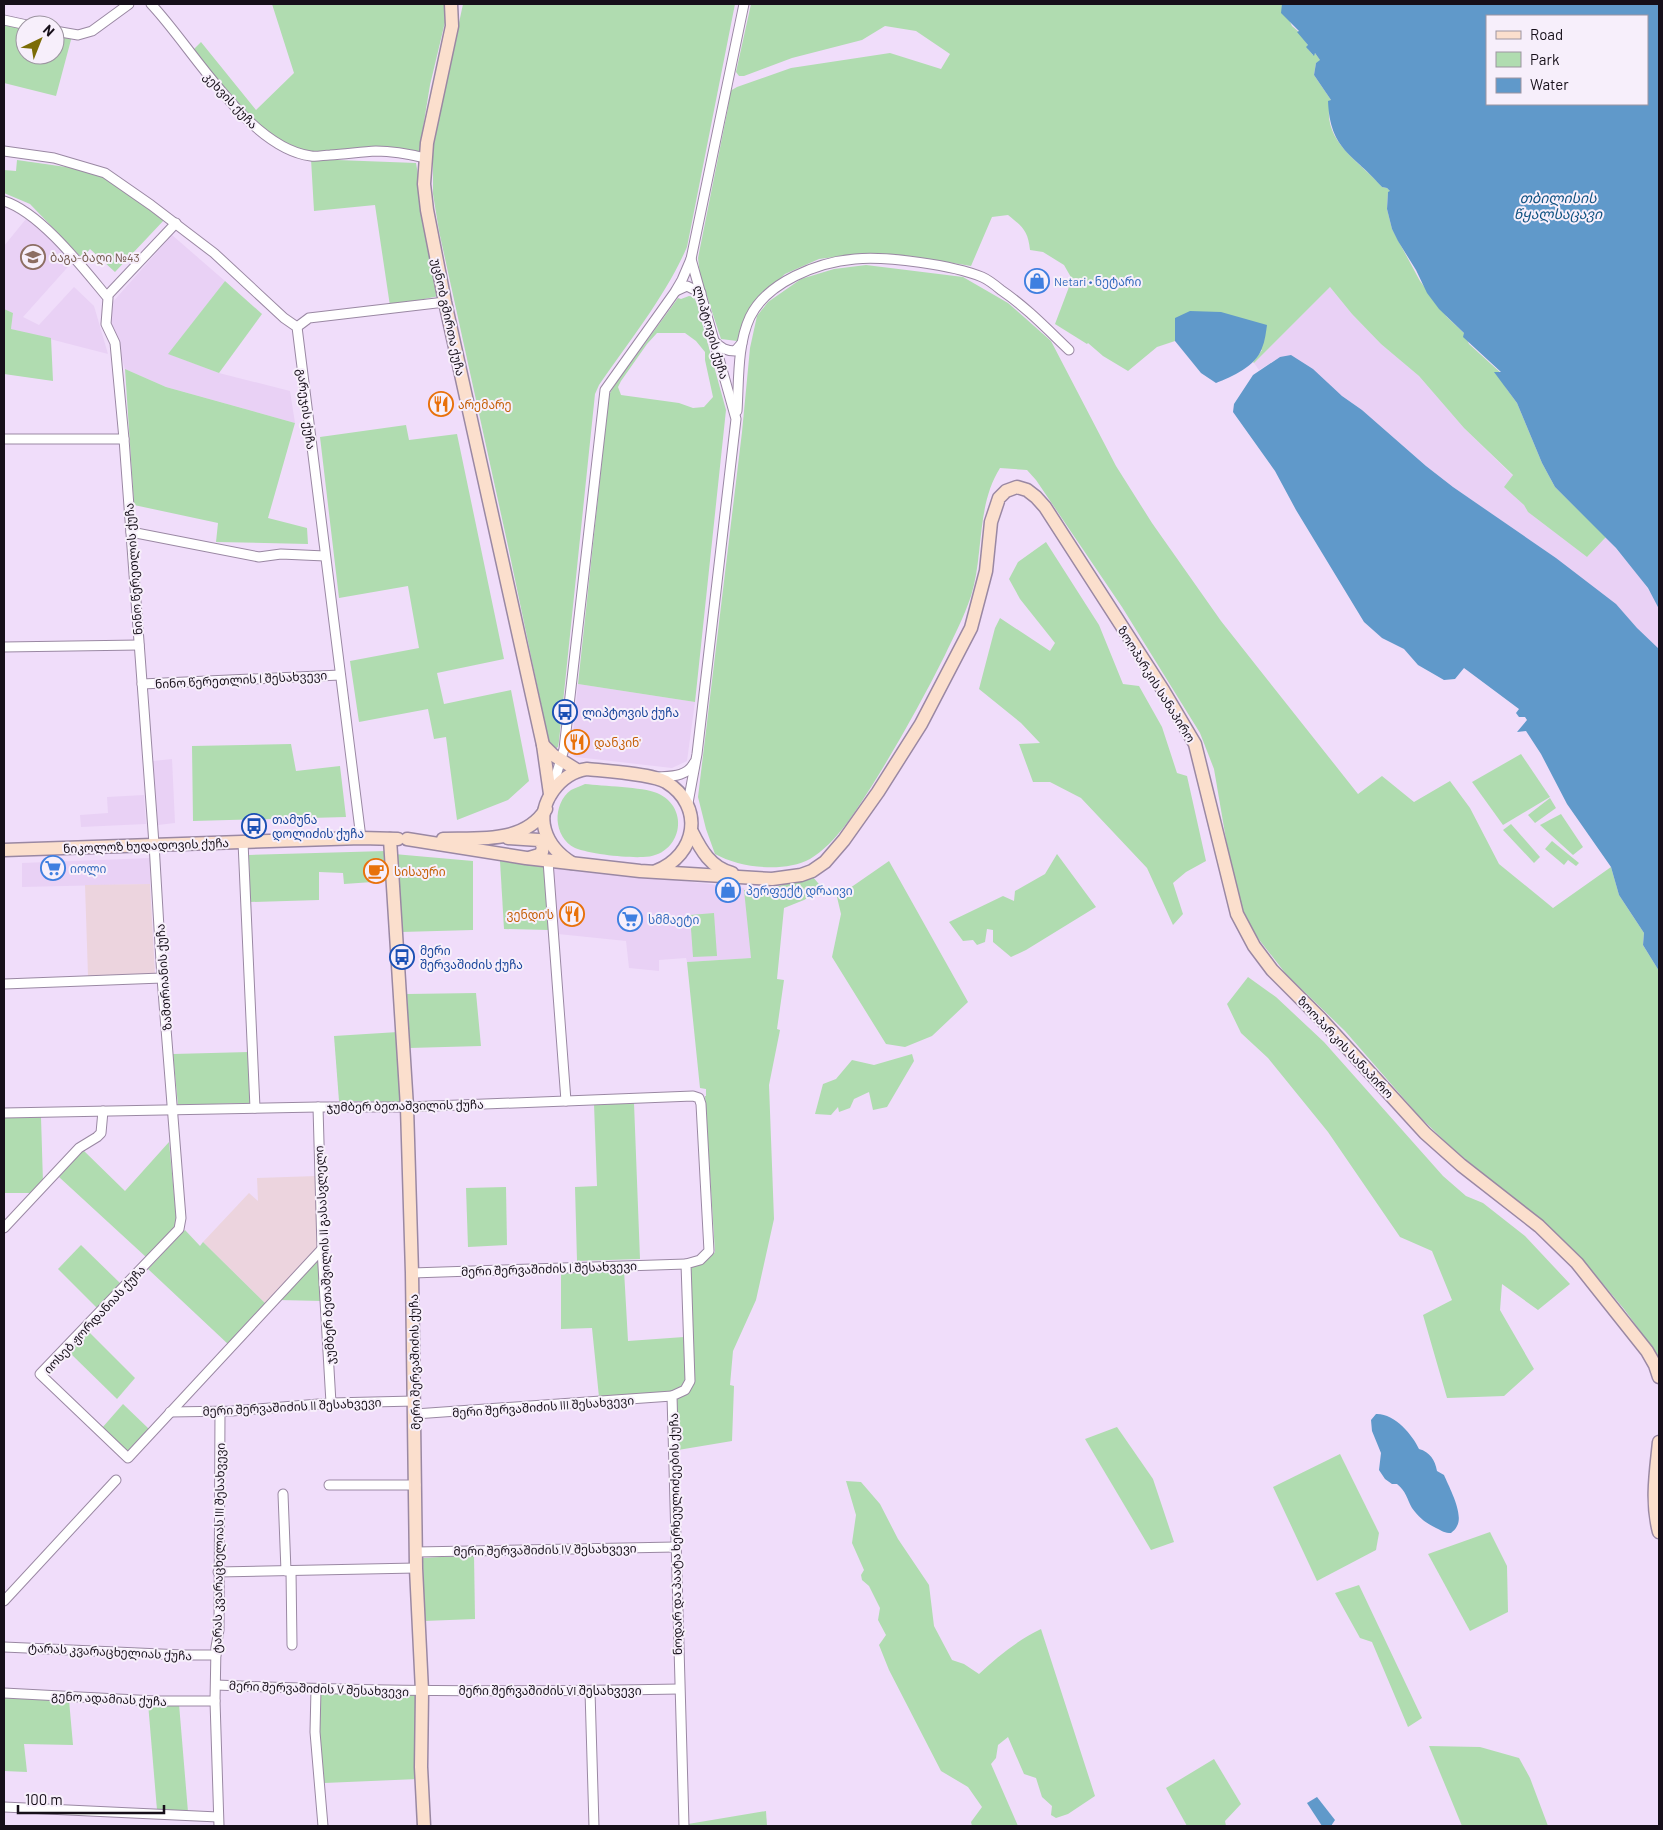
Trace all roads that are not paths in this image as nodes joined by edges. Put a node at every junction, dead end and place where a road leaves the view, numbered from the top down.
1 (129, 4) edge
2 (151, 4) edge
3 (451, 4) edge
4 (744, 4) edge
5 (65, 33) edge
6 (4, 151) edge
7 (425, 158) junction
8 (4, 201) edge
9 (176, 224) junction
10 (691, 259) junction
11 (675, 292) junction
12 (701, 293) junction
13 (107, 296) junction
14 (445, 302) junction
15 (296, 327) junction
16 (714, 341) junction
17 (742, 343) junction
18 (1070, 350) dead end
19 (736, 419) junction
20 (4, 439) edge
21 (124, 439) junction
22 (131, 532) junction
23 (326, 556) junction
24 (139, 645) junction
25 (4, 646) edge
26 (340, 675) junction
27 (142, 684) junction
28 (543, 745) junction
29 (697, 754) junction
30 (562, 760) junction
31 (578, 770) junction
32 (652, 778) junction
33 (550, 794) junction
34 (688, 803) junction
35 (546, 809) junction
36 (692, 832) junction
37 (361, 838) junction
38 (498, 838) junction
39 (390, 839) junction
40 (407, 839) junction
41 (243, 842) junction
42 (154, 844) junction
43 (4, 850) edge
44 (526, 858) junction
45 (548, 861) junction
46 (574, 864) junction
47 (653, 872) junction
48 (747, 877) junction
49 (162, 978) junction
50 (4, 984) edge
51 (566, 1101) junction
52 (318, 1107) junction
53 (407, 1107) junction
54 (255, 1108) junction
55 (103, 1110) junction
56 (173, 1111) junction
57 (4, 1113) edge
58 (4, 1228) edge
59 (322, 1249) junction
60 (686, 1264) junction
61 (412, 1273) junction
62 (1659, 1377) edge
63 (672, 1396) junction
64 (414, 1400) junction
65 (331, 1403) junction
66 (220, 1411) junction
67 (170, 1412) junction
68 (414, 1414) junction
69 (1659, 1442) edge
70 (116, 1480) dead end
71 (329, 1485) dead end
72 (416, 1485) junction
73 (283, 1494) dead end
74 (1659, 1532) edge
75 (675, 1547) junction
76 (416, 1552) junction
77 (416, 1568) junction
78 (288, 1571) junction
79 (218, 1572) junction
80 (4, 1601) edge
81 (292, 1645) dead end
82 (4, 1647) edge
83 (216, 1655) junction
84 (216, 1685) junction
85 (316, 1689) junction
86 (679, 1689) junction
87 (422, 1691) junction
88 (590, 1691) junction
89 (4, 1693) edge
90 (215, 1701) junction
91 (4, 1807) edge
92 (218, 1816) junction
93 (219, 1826) edge
94 (323, 1826) edge
95 (424, 1826) edge
96 (594, 1826) edge
97 (684, 1826) edge

1 - 5 street
2 - 7 street, კეხვის ქუჩა
3 - 7 main road, უცნობ გმირთა ქუჩა
4 - 10 street, ლიპტოვის ქუჩა
6 - 9 street
7 - 14 main road, უცნობ გმირთა ქუჩა
8 - 13 street
9 - 13 street
9 - 15 street
10 - 11 street
10 - 12 street, ლიპტოვის ქუჩა
11 - 12 street
11 - 30 street
12 - 16 street, ლიპტოვის ქუჩა
13 - 21 street, ნინო წერეთლის ქუჩა
14 - 15 street
14 - 28 main road, უცნობ გმირთა ქუჩა
15 - 23 street, გარეჯის ქუჩა
16 - 17 street
16 - 19 street, ლიპტოვის ქუჩა
17 - 18 street
17 - 19 street
19 - 29 street, ლიპტოვის ქუჩა
20 - 21 street
21 - 22 street, ნინო წერეთლის ქუჩა
22 - 23 street
22 - 24 street, ნინო წერეთლის ქუჩა
23 - 26 street, გარეჯის ქუჩა
24 - 25 street
24 - 27 street, ნინო წერეთლის ქუჩა
26 - 27 street, ნინო წერეთლის I შესახვევი
26 - 37 street, გარეჯის ქუჩა
27 - 42 street, ნინო წერეთლის ქუჩა
28 - 30 main road
28 - 33 main road, უცნობ გმირთა ქუჩა
29 - 32 street, ლიპტოვის ქუჩა
29 - 34 street, ლიპტოვის ქუჩა
30 - 31 main road
30 - 33 street
31 - 32 main road
31 - 33 main road
32 - 34 main road
33 - 35 main road
34 - 36 main road
35 - 38 main road, ნიკოლოზ ხუდადოვის ქუჩა
35 - 46 main road
36 - 47 main road
36 - 48 main road
37 - 39 main road, ნიკოლოზ ხუდადოვის ქუჩა
37 - 41 main road, ნიკოლოზ ხუდადოვის ქუჩა
38 - 40 main road, ნიკოლოზ ხუდადოვის ქუჩა
38 - 44 main road
39 - 40 main road, ნიკოლოზ ხუდადოვის ქუჩა
39 - 53 main road, მერი შერვაშიძის ქუჩა
40 - 44 main road, ნიკოლოზ ხუდადოვის ქუჩა
41 - 42 main road, ნიკოლოზ ხუდადოვის ქუჩა
41 - 54 street
42 - 43 main road, ნიკოლოზ ხუდადოვის ქუჩა
42 - 49 street, ზამთრიანის ქუჩა
44 - 45 main road, ნიკოლოზ ხუდადოვის ქუჩა
45 - 46 main road, ნიკოლოზ ხუდადოვის ქუჩა
45 - 51 street
46 - 47 main road, ნიკოლოზ ხუდადოვის ქუჩა
47 - 48 main road, ნიკოლოზ ხუდადოვის ქუჩა
48 - 62 main road, ზოოპარკის სანაპირო
49 - 50 street
49 - 56 street, ზამთრიანის ქუჩა
51 - 53 street, ჯუმბერ ბეთაშვილის ქუჩა
51 - 60 street
52 - 53 street, ჯუმბერ ბეთაშვილის ქუჩა
52 - 54 street, ჯუმბერ ბეთაშვილის ქუჩა
52 - 59 street, ჯუმბერ ბეთაშვილის II გასასვლელი
53 - 61 main road, მერი შერვაშიძის ქუჩა
54 - 56 street, ჯუმბერ ბეთაშვილის ქუჩა
55 - 56 street, ჯუმბერ ბეთაშვილის ქუჩა
55 - 57 street, ჯუმბერ ბეთაშვილის ქუჩა
55 - 58 street
56 - 67 street, იოსებ ჟორდანიას ქუჩა
59 - 65 street, ჯუმბერ ბეთაშვილის II გასასვლელი
59 - 67 street, იოსებ ჟორდანიას ქუჩა
60 - 61 street, მერი შერვაშიძის I შესახვევი
60 - 63 street, ნოდარ და პაატა ხერხეულიძეების ქუჩა
61 - 64 main road, მერი შერვაშიძის ქუჩა
63 - 68 street, მერი შერვაშიძის III შესახვევი
63 - 75 street, ნოდარ და პაატა ხერხეულიძეების ქუჩა
64 - 65 street, მერი შერვაშიძის II შესახვევი
64 - 68 main road, მერი შერვაშიძის ქუჩა
65 - 66 street, მერი შერვაშიძის II შესახვევი
66 - 67 street, მერი შერვაშიძის II შესახვევი
66 - 79 street, ტარას კვარაცხელიას III შესახვევი
68 - 72 main road, მერი შერვაშიძის ქუჩა
69 - 74 main road
70 - 80 street
71 - 72 street
72 - 76 main road, მერი შერვაშიძის ქუჩა
73 - 78 street
75 - 76 street, მერი შერვაშიძის IV შესახვევი
75 - 86 street, ნოდარ და პაატა ხერხეულიძეების ქუჩა
76 - 77 main road, მერი შერვაშიძის ქუჩა
77 - 78 street
77 - 87 main road, მერი შერვაშიძის ქუჩა
78 - 79 street
78 - 81 street
79 - 83 street, ტარას კვარაცხელიას III შესახვევი
82 - 83 street, ტარას კვარაცხელიას ქუჩა
83 - 84 street, ტარას კვარაცხელიას III შესახვევი
84 - 85 street, მერი შერვაშიძის V შესახვევი
84 - 90 street
85 - 87 street, მერი შერვაშიძის V შესახვევი
85 - 94 street
86 - 88 street, მერი შერვაშიძის VI შესახვევი
86 - 97 street, ნოდარ და პაატა ხერხეულიძეების ქუჩა
87 - 88 street, მერი შერვაშიძის VI შესახვევი
87 - 95 main road, მერი შერვაშიძის ქუჩა
88 - 96 street
89 - 90 street, გენო ადამიას ქუჩა
90 - 92 street
91 - 92 street
92 - 93 street

